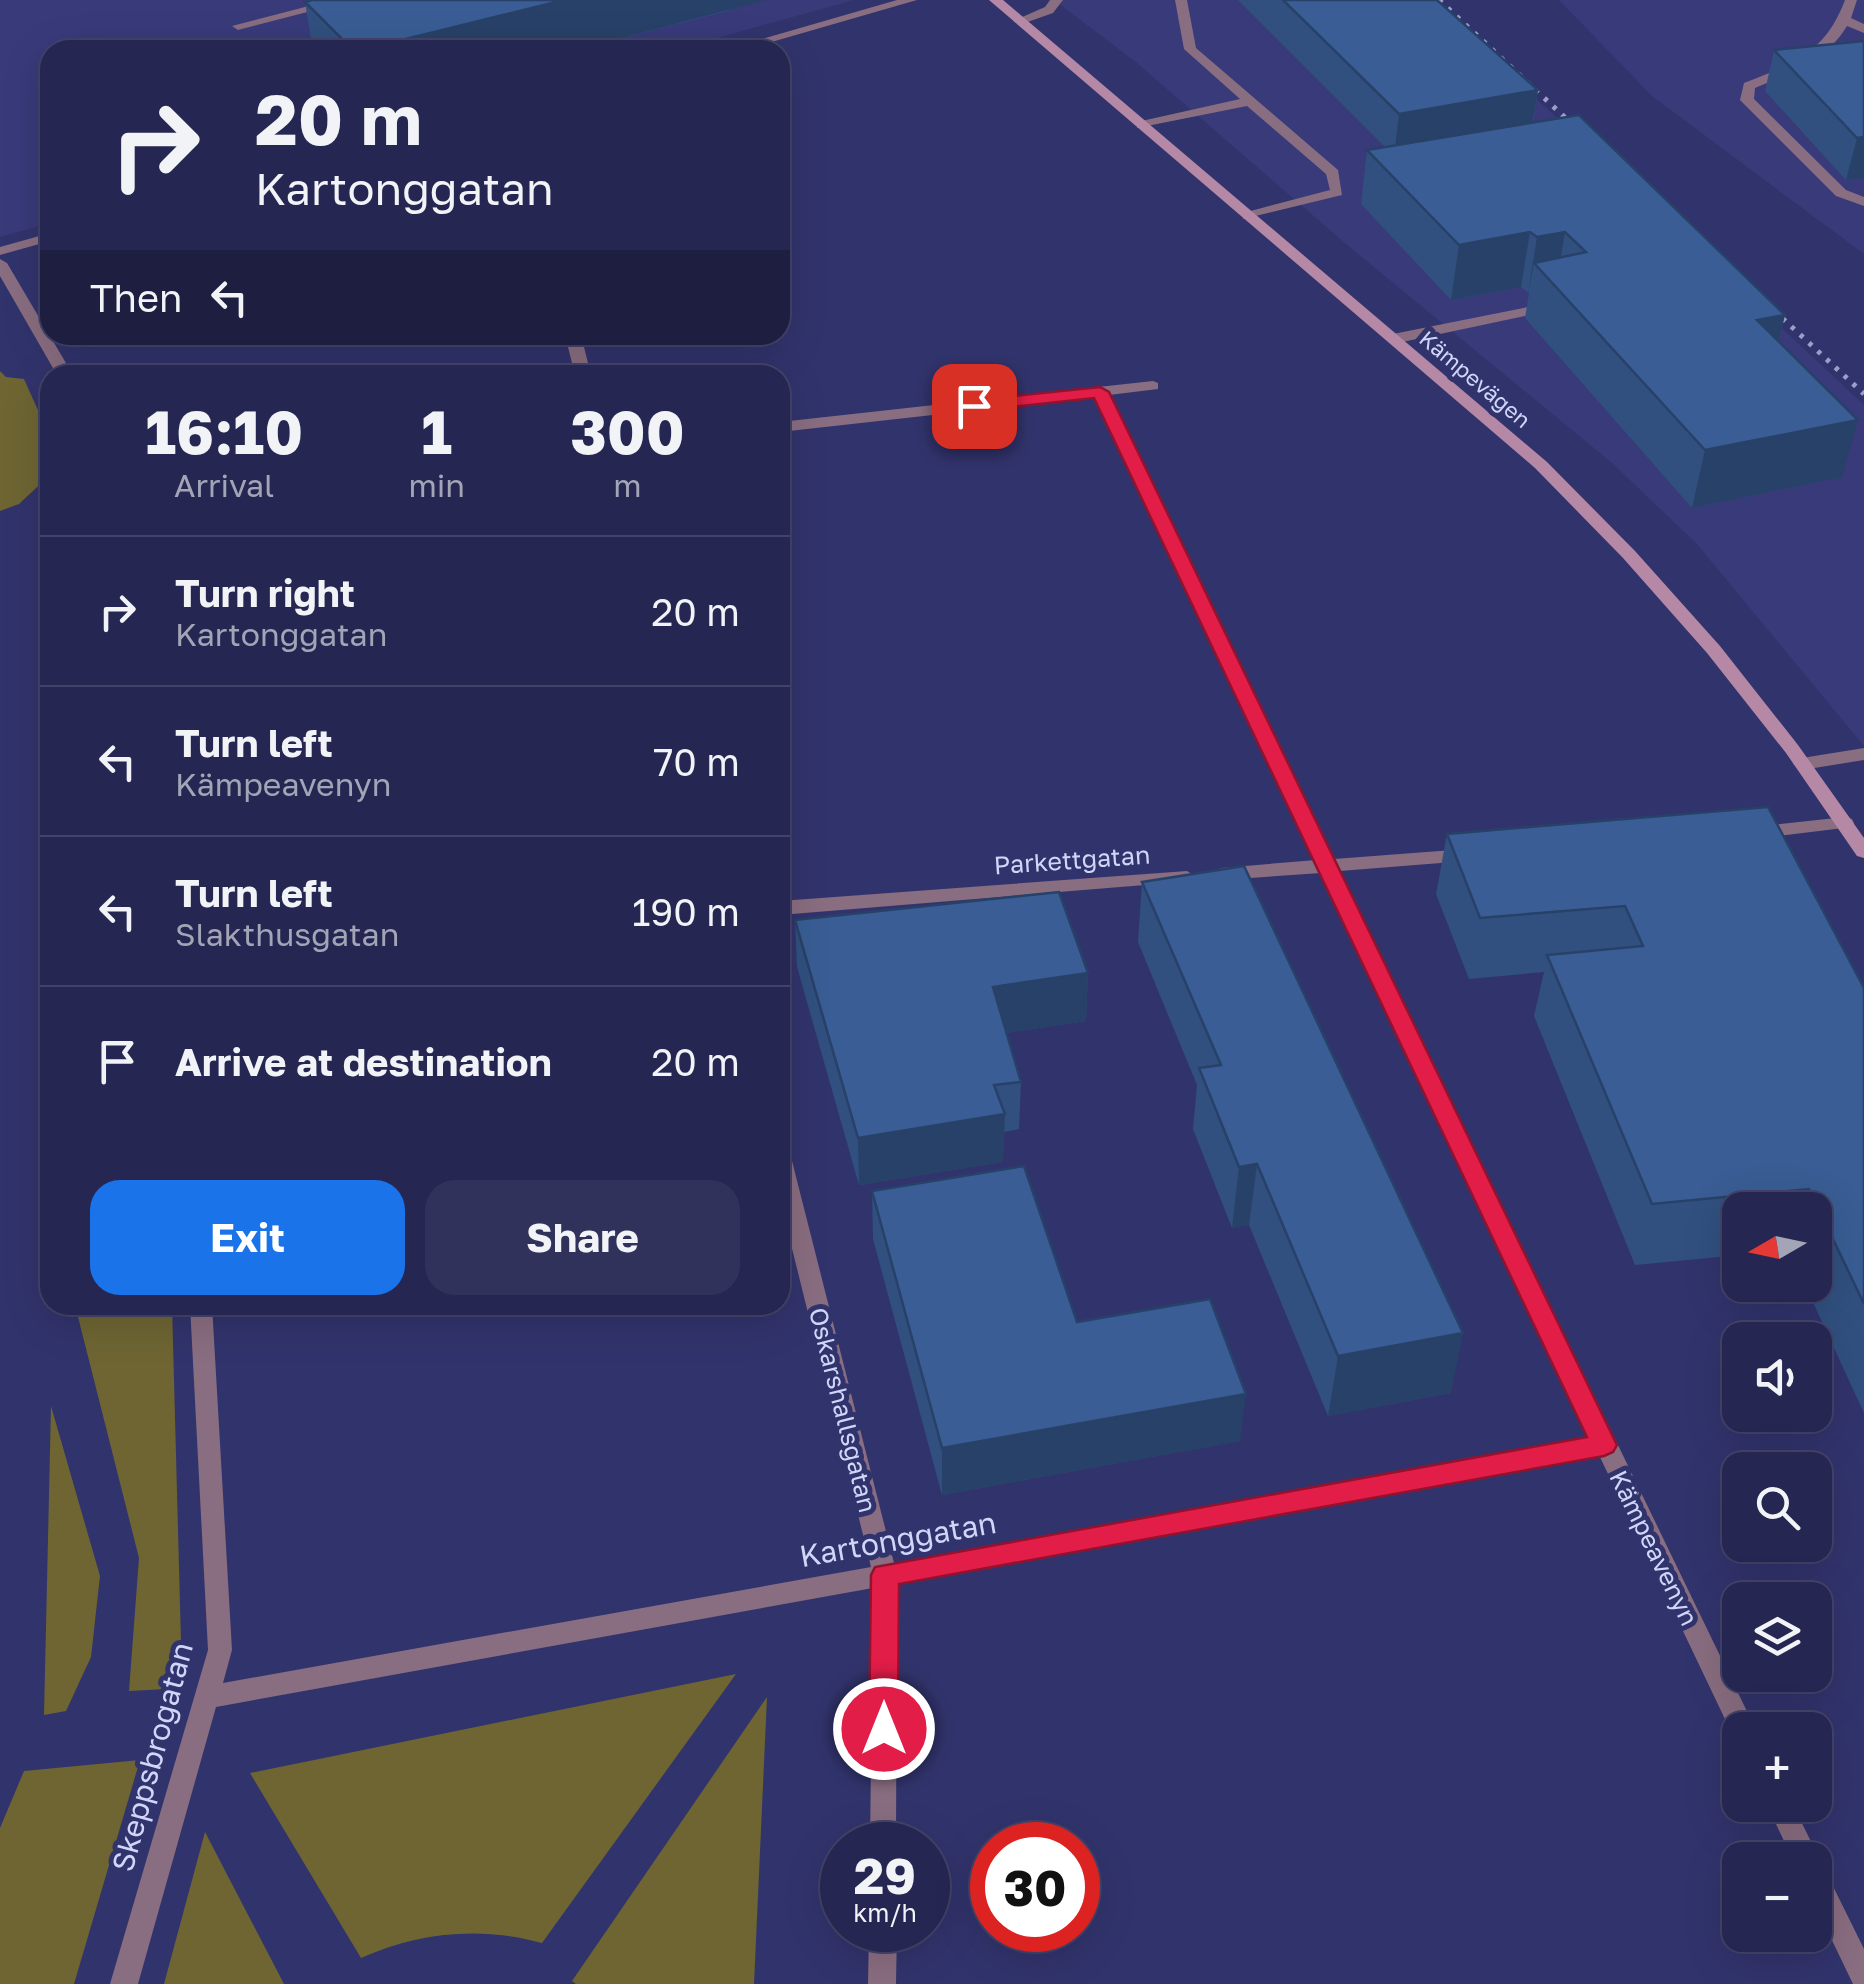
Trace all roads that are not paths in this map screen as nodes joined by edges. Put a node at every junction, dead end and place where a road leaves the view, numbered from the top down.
1 (348, 0) edge
2 (911, 0) edge
3 (995, 0) edge
4 (1057, 0) edge
5 (1181, 0) edge
6 (1850, 0) edge
7 (891, 2) edge
8 (1018, 20) junction
9 (1845, 20) junction
10 (238, 26) dead end
11 (1864, 29) edge
12 (764, 40) edge
13 (1250, 101) junction
14 (1142, 124) junction
15 (1864, 202) edge
16 (1248, 216) junction
17 (40, 240) edge
18 (0, 251) edge
19 (0, 264) edge
20 (1554, 305) edge
21 (40, 332) edge
22 (1393, 340) junction
23 (1153, 386) dead end
24 (1100, 392) junction
25 (790, 426) edge
26 (1864, 754) edge
27 (1802, 764) junction
28 (1846, 824) junction
29 (1740, 834) edge
30 (1864, 852) edge
31 (1484, 854) edge
32 (1327, 866) junction
33 (790, 907) edge
34 (790, 1197) edge
35 (202, 1315) edge
36 (1604, 1445) junction
37 (885, 1575) junction
38 (204, 1698) junction
39 (1734, 1712) edge
40 (883, 1822) edge
41 (1832, 1912) edge
42 (883, 1952) edge
43 (1864, 1978) edge
44 (124, 1984) edge
45 (882, 1984) edge

1 - 10 street
2 - 7 street
3 - 8 main road, Kämpevägen
4 - 8 street
5 - 13 street
6 - 9 street
7 - 12 street
8 - 14 main road, Kämpevägen
9 - 11 street
9 - 15 street
13 - 14 street
13 - 16 street
14 - 16 main road, Kämpevägen
16 - 22 main road, Kämpevägen
17 - 18 street
19 - 21 street
20 - 22 street
22 - 27 main road, Kämpevägen
23 - 24 street
24 - 25 street
24 - 32 street, Kämpeavenyn
26 - 27 street
27 - 28 main road, Kämpevägen
28 - 29 street
28 - 30 main road, Kämpevägen
31 - 32 street, Parkettgatan
32 - 33 street, Parkettgatan
32 - 36 street, Kämpeavenyn
34 - 37 street, Oskarshallsgatan
35 - 38 street, Skeppsbrogatan
36 - 37 street, Kartonggatan
36 - 39 street, Kämpeavenyn
37 - 38 street, Kartonggatan
37 - 40 street, Oskarshallsgatan
38 - 44 street, Skeppsbrogatan
41 - 43 street
42 - 45 street

